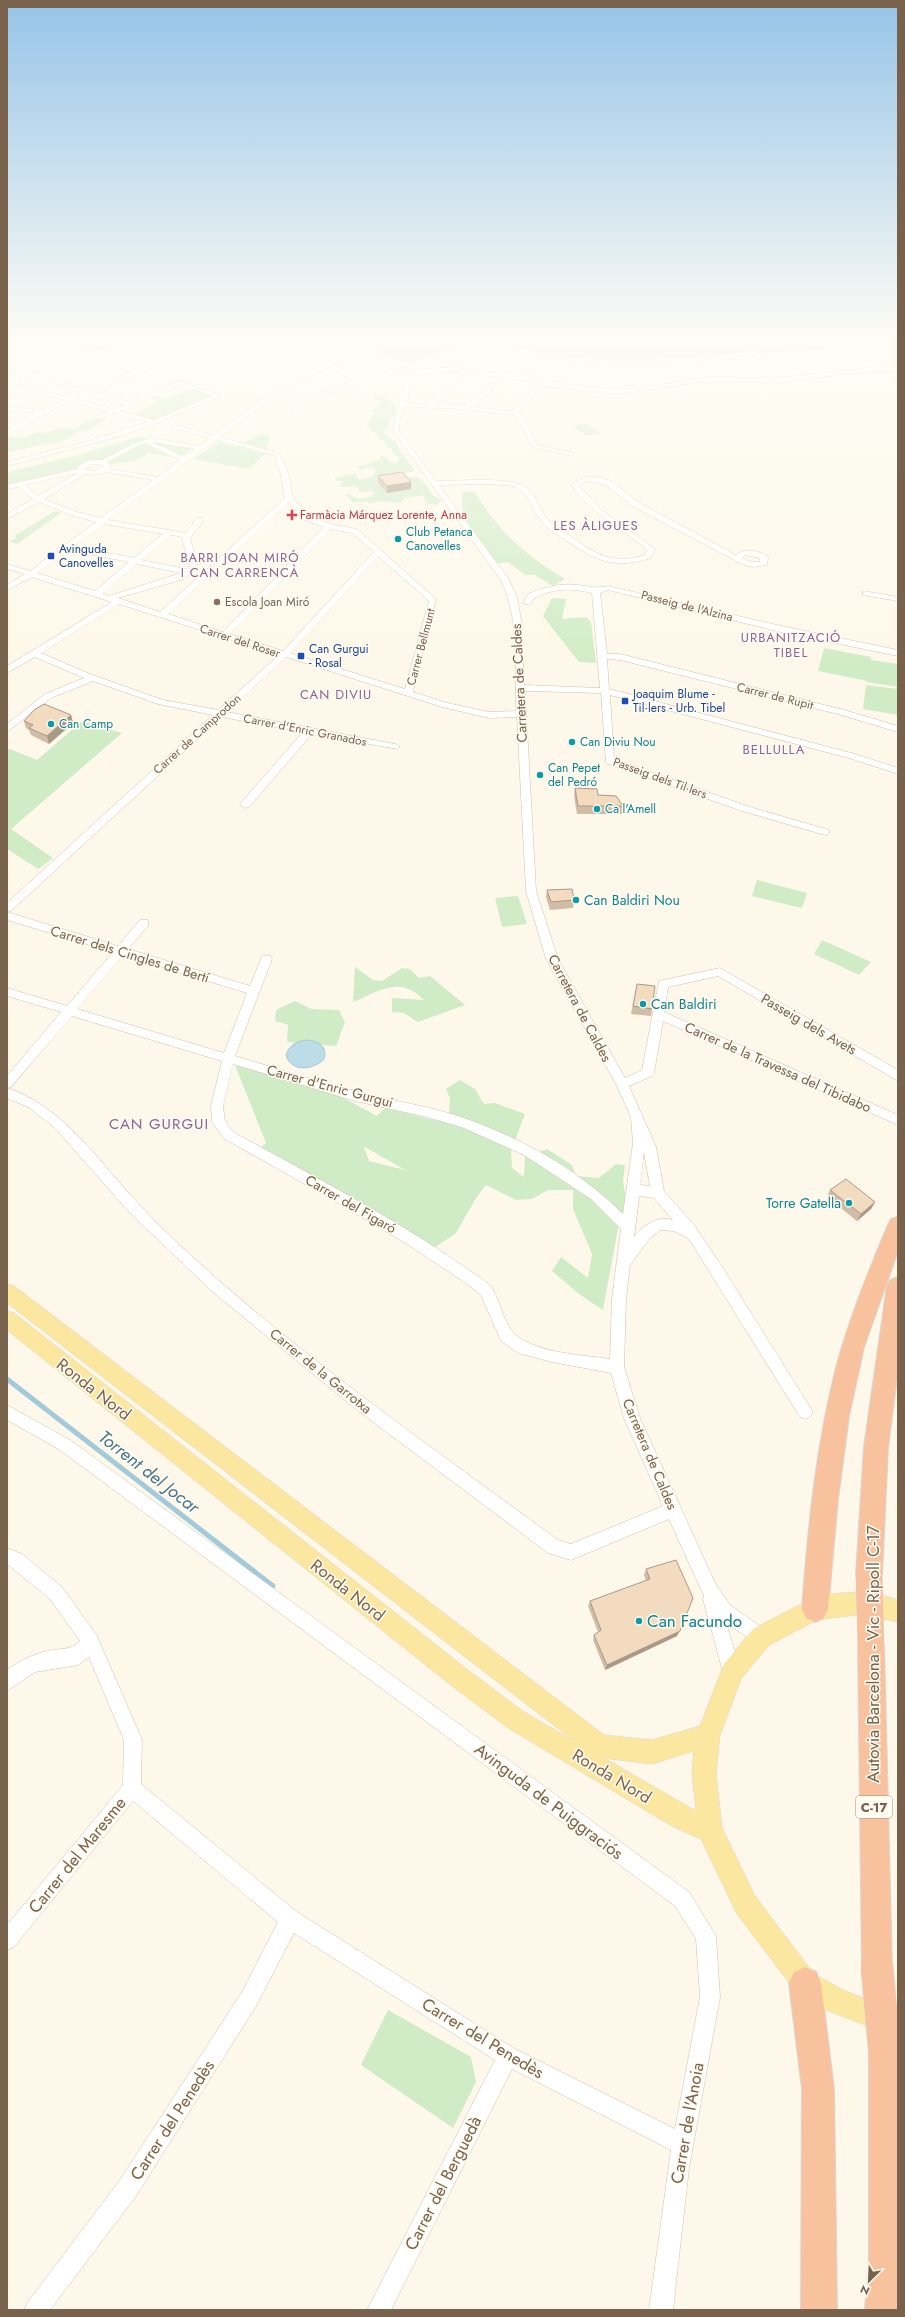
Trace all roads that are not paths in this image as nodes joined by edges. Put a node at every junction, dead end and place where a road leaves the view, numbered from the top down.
1 (63, 451) edge
2 (127, 451) edge
3 (166, 451) edge
4 (197, 451) edge
5 (266, 451) edge
6 (411, 451) edge
7 (558, 451) edge
8 (572, 454) dead end
9 (186, 460) junction
10 (7, 464) edge
11 (106, 464) junction
12 (82, 471) junction
13 (65, 474) junction
14 (76, 478) junction
15 (160, 479) junction
16 (434, 482) junction
17 (8, 483) edge
18 (18, 483) junction
19 (7, 487) edge
20 (289, 498) junction
21 (37, 500) junction
22 (7, 518) edge
23 (104, 520) junction
24 (200, 520) dead end
25 (329, 526) junction
26 (170, 532) junction
27 (187, 535) junction
28 (67, 547) junction
29 (379, 551) junction
30 (737, 558) dead end
31 (135, 561) junction
32 (7, 566) edge
33 (189, 572) junction
34 (31, 574) junction
35 (7, 588) edge
36 (596, 592) junction
37 (866, 593) dead end
38 (95, 594) junction
39 (107, 599) junction
40 (898, 599) edge
41 (117, 602) junction
42 (528, 603) dead end
43 (161, 616) junction
44 (224, 636) junction
45 (34, 653) junction
46 (898, 653) edge
47 (284, 655) junction
48 (603, 656) junction
49 (7, 670) edge
50 (92, 678) junction
51 (520, 688) junction
52 (606, 691) junction
53 (408, 694) junction
54 (220, 713) junction
55 (521, 714) junction
56 (7, 729) edge
57 (898, 729) edge
58 (309, 731) junction
59 (395, 747) dead end
60 (898, 771) edge
61 (246, 805) dead end
62 (825, 832) dead end
63 (7, 909) edge
64 (7, 916) edge
65 (144, 923) dead end
66 (121, 951) junction
67 (266, 960) dead end
68 (254, 991) junction
69 (7, 992) edge
70 (71, 1011) junction
71 (658, 1014) junction
72 (229, 1058) junction
73 (898, 1076) edge
74 (7, 1084) edge
75 (622, 1084) junction
76 (7, 1093) edge
77 (637, 1117) junction
78 (898, 1120) edge
79 (658, 1193) junction
80 (632, 1195) junction
81 (898, 1225) edge
82 (628, 1227) junction
83 (697, 1240) junction
84 (624, 1266) junction
85 (898, 1286) edge
86 (7, 1292) edge
87 (7, 1319) edge
88 (617, 1367) junction
89 (7, 1412) edge
90 (805, 1412) dead end
91 (674, 1509) junction
92 (7, 1556) edge
93 (708, 1589) junction
94 (815, 1609) junction
95 (898, 1611) edge
96 (761, 1637) junction
97 (91, 1642) junction
98 (732, 1672) junction
99 (7, 1682) edge
100 (708, 1735) junction
101 (132, 1788) junction
102 (710, 1830) junction
103 (290, 1919) junction
104 (706, 1936) joint
105 (7, 1940) edge
106 (805, 1983) junction
107 (898, 2025) edge
108 (508, 2056) junction
109 (682, 2144) junction
110 (36, 2310) edge
111 (379, 2310) edge
112 (661, 2310) edge
113 (819, 2310) edge
114 (883, 2310) edge

1 - 10 street
2 - 11 street
3 - 9 street
4 - 9 street
5 - 20 street
6 - 16 street, Carretera de Caldes
7 - 8 street
9 - 15 street
11 - 12 street
11 - 12 street
11 - 13 street
11 - 15 street
12 - 13 street
12 - 14 street
13 - 14 street
13 - 18 street
14 - 21 street
15 - 23 street
16 - 30 street
16 - 51 street, Carretera de Caldes
17 - 18 street
18 - 19 street
18 - 21 street
20 - 25 street
20 - 43 street
21 - 22 street
21 - 23 street
23 - 26 street
23 - 28 street
24 - 27 street
25 - 29 street
25 - 44 street
26 - 27 street
26 - 31 street
27 - 33 street
28 - 31 street
28 - 34 street
29 - 47 street, Carrer de Camprodon
29 - 53 street, Carrer Bellmunt
31 - 33 street
31 - 38 street
32 - 34 street, Carrer del Roser
33 - 39 street
34 - 35 street
34 - 38 street, Carrer del Roser
36 - 42 street, Passeig de l'Alzina
36 - 46 street, Passeig de l'Alzina
36 - 48 street, Passeig dels Til·lers
37 - 40 street
38 - 39 street, Carrer del Roser
39 - 41 street, Carrer del Roser
41 - 43 street, Carrer del Roser
41 - 45 street
43 - 44 street, Carrer del Roser
44 - 47 street, Carrer del Roser
45 - 49 street
45 - 50 street, Carrer d'Enric Granados
47 - 53 street, Carrer del Roser
47 - 54 street, Carrer de Camprodon
48 - 52 street, Passeig dels Til·lers
48 - 57 street, Carrer de Rupit
50 - 54 street, Carrer d'Enric Granados
50 - 56 street
51 - 52 street
51 - 55 street, Carretera de Caldes
52 - 60 street
52 - 62 street, Passeig dels Til·lers
53 - 55 street, Carrer del Roser
54 - 58 street, Carrer d'Enric Granados
54 - 63 street, Carrer de Camprodon
55 - 75 street, Carretera de Caldes
58 - 59 street, Carrer d'Enric Granados
58 - 61 street
64 - 66 street, Carrer dels Cingles de Bertí
65 - 66 street
66 - 68 street, Carrer dels Cingles de Bertí
66 - 70 street
67 - 68 street, Carrer del Figaró
68 - 72 street, Carrer del Figaró
69 - 70 street, Carrer d'Enric Gurgui
70 - 72 street, Carrer d'Enric Gurgui
70 - 74 street
71 - 73 street, Passeig dels Avets
71 - 75 street
71 - 78 street, Carrer de la Travessa del Tibidabo
72 - 82 street, Carrer d'Enric Gurgui
72 - 88 street, Carrer del Figaró
75 - 77 street, Carretera de Caldes
76 - 91 street, Carrer de la Garrotxa
77 - 79 street
77 - 80 street, Carretera de Caldes
79 - 80 street
79 - 83 street
80 - 82 street, Carretera de Caldes
81 - 94 highway
82 - 84 street, Carretera de Caldes
83 - 84 street
83 - 90 street
84 - 88 street, Carretera de Caldes
85 - 114 highway, Autovia Barcelona - Vic - Ripoll C-17 / C-17, bridge
86 - 100 main road, Ronda Nord
87 - 102 main road, Ronda Nord
88 - 91 street, Carretera de Caldes
89 - 104 street, Avinguda de Puiggraciós
91 - 93 street, Carretera de Caldes
92 - 97 street, Carrer del Maresme
93 - 96 street
93 - 98 street
94 - 95 main road
94 - 96 main road
96 - 98 main road
97 - 99 street
97 - 101 street, Carrer del Maresme
98 - 100 main road
100 - 102 main road
101 - 103 street, Carrer del Penedès
101 - 105 street, Carrer del Maresme
102 - 106 main road
103 - 108 street, Carrer del Penedès
103 - 110 street, Carrer del Penedès
104 - 109 street, Carrer de l'Anoia
106 - 107 main road
106 - 113 highway
108 - 109 street, Carrer del Penedès
108 - 111 street, Carrer del Berguedà
109 - 112 street, Carrer de l'Anoia

